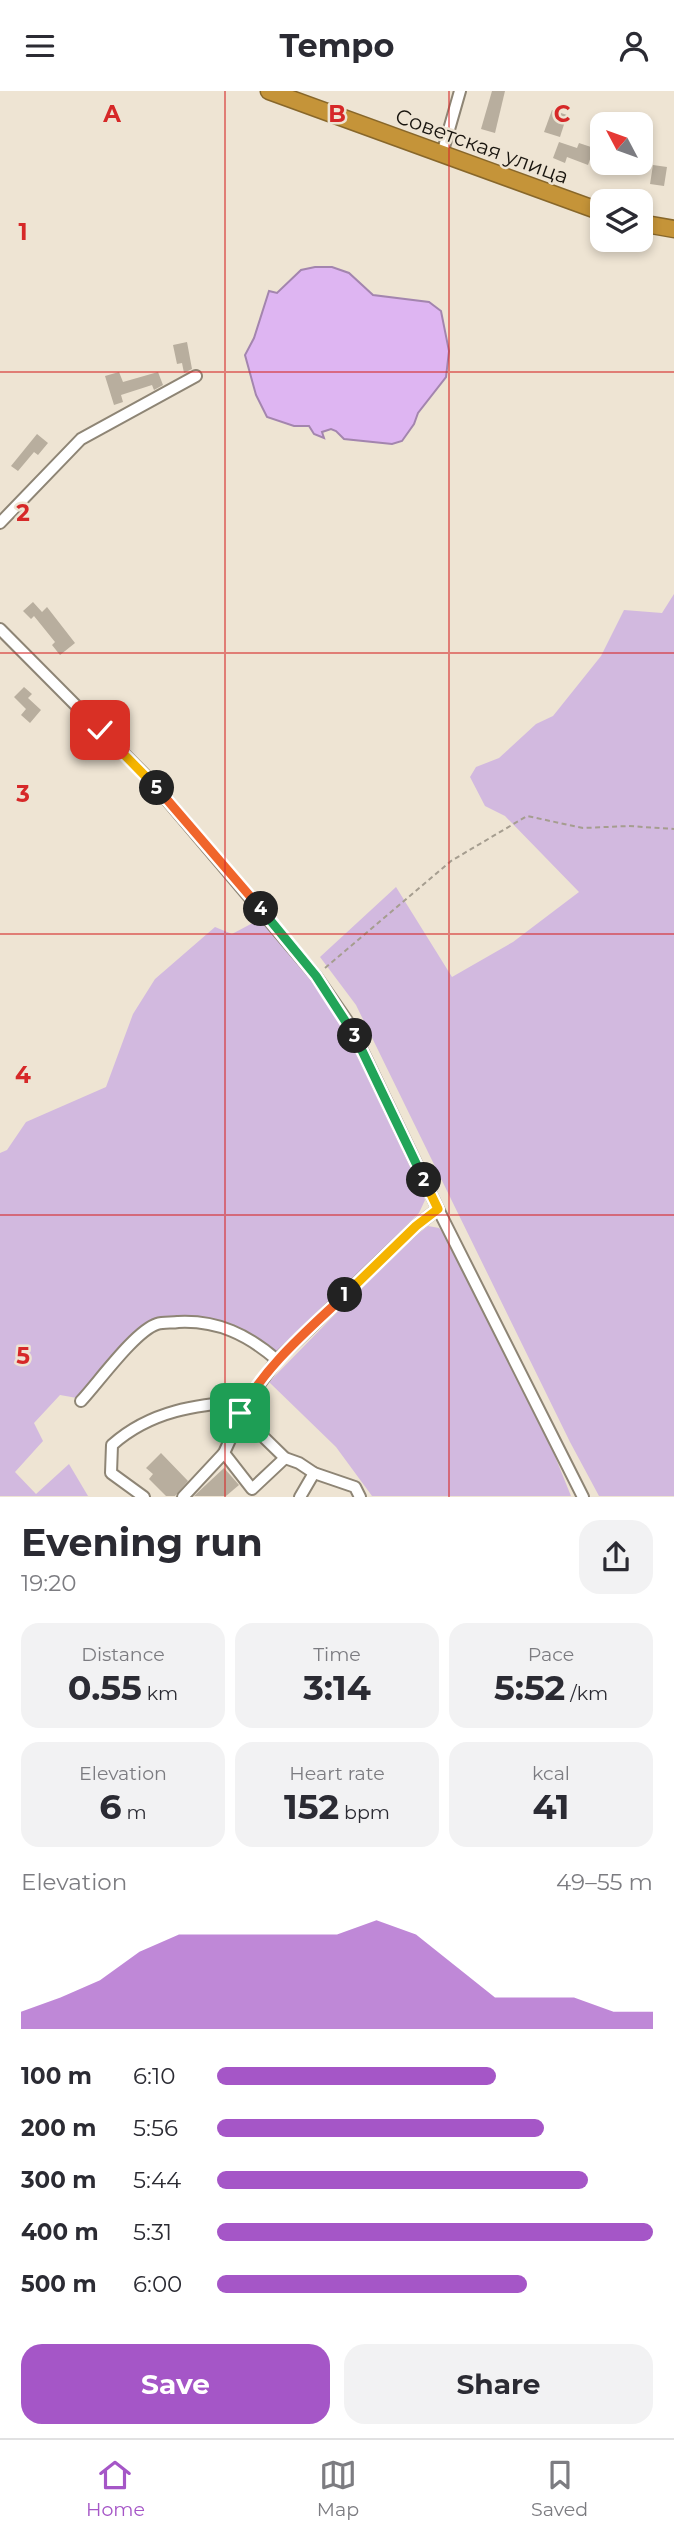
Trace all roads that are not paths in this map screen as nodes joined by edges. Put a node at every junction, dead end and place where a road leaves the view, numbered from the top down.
1 (269, 91) edge
2 (460, 91) edge
3 (442, 153) junction
4 (590, 208) edge
5 (653, 225) edge
6 (674, 229) edge
7 (196, 376) dead end
8 (0, 523) edge
9 (0, 629) edge
10 (438, 1209) junction
11 (277, 1360) junction
12 (248, 1400) junction
13 (81, 1401) dead end
14 (240, 1413) junction
15 (224, 1453) junction
16 (285, 1458) junction
17 (314, 1473) junction
18 (255, 1493) edge
19 (144, 1496) edge
20 (183, 1496) edge
21 (300, 1496) edge
22 (360, 1496) edge
23 (583, 1496) edge

1 - 3 highway, Советская улица
2 - 3 street
3 - 4 highway, Советская улица
5 - 6 highway
7 - 8 street
9 - 10 street
10 - 11 street
10 - 23 street
11 - 12 street
11 - 13 street
12 - 14 street
12 - 19 street
14 - 15 street
14 - 16 street
15 - 18 street
15 - 20 street
16 - 17 street
16 - 18 street
17 - 21 street
17 - 22 street

